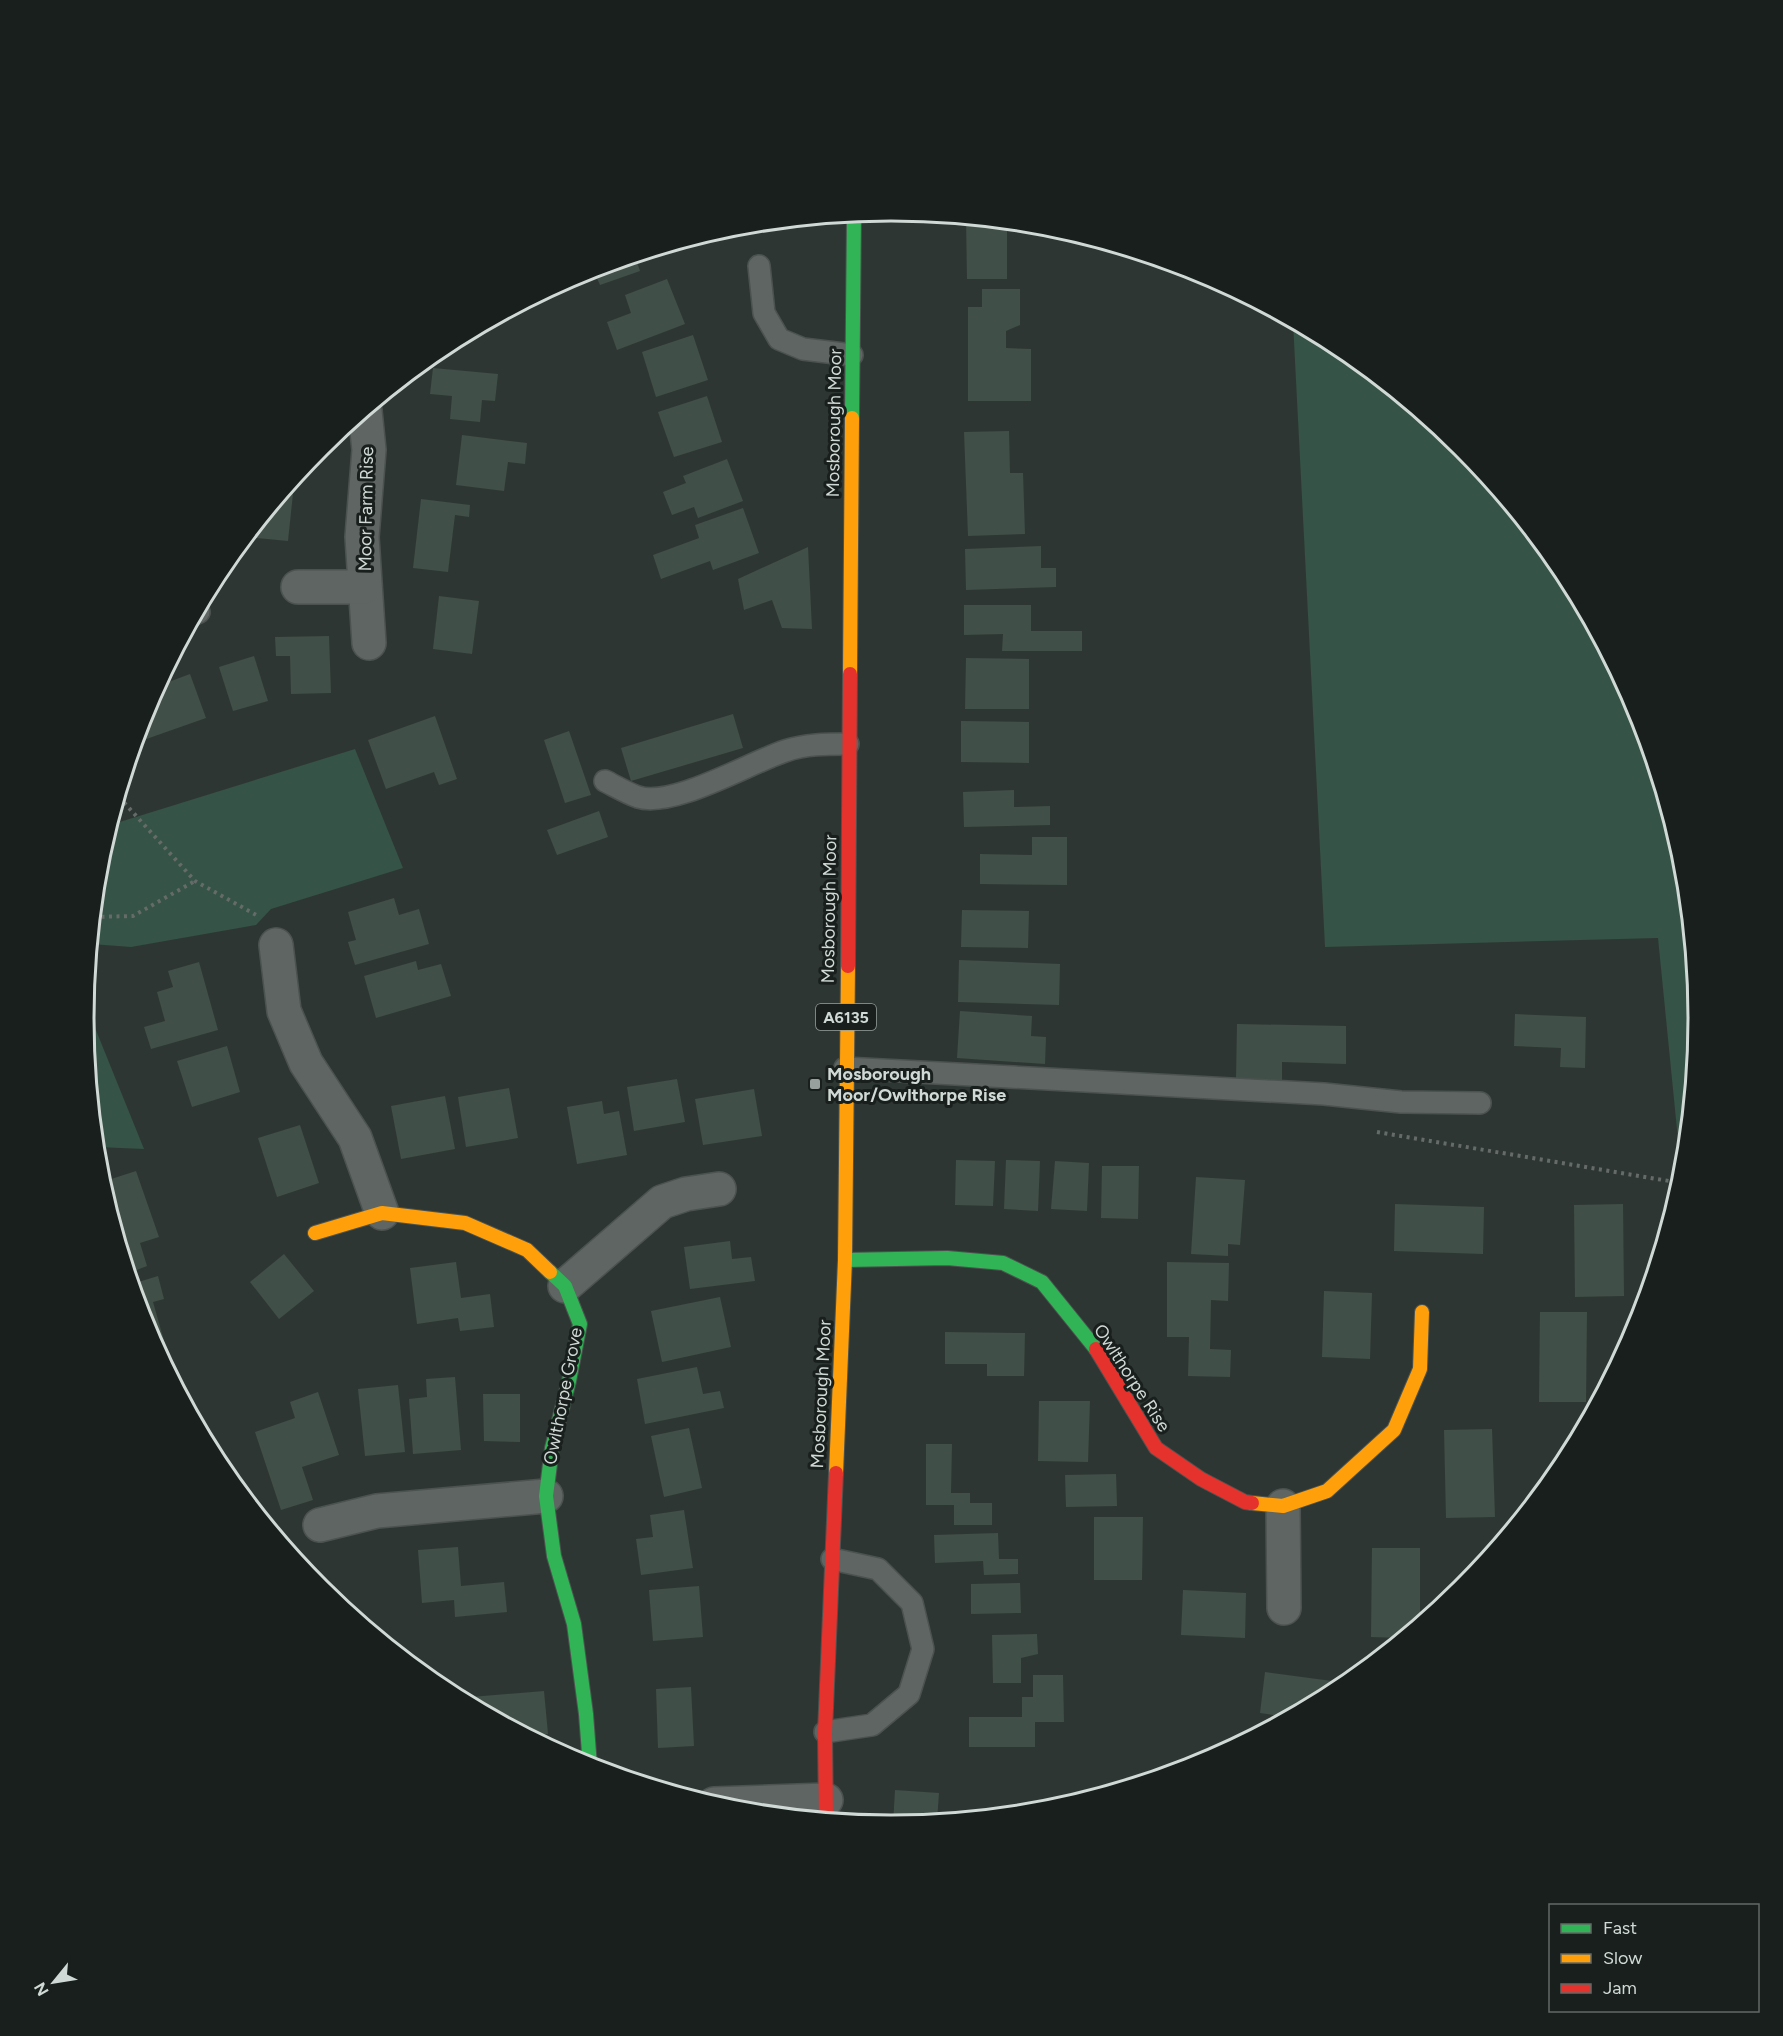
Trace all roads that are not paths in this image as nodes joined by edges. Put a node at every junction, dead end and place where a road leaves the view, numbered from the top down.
1 (854, 222) edge
2 (759, 266) dead end
3 (852, 355) junction
4 (366, 419) edge
5 (298, 587) dead end
6 (364, 587) junction
7 (369, 643) dead end
8 (848, 744) junction
9 (605, 781) dead end
10 (276, 945) road end
11 (845, 1068) junction
12 (1480, 1103) dead end
13 (719, 1189) dead end
14 (382, 1213) junction
15 (315, 1233) dead end
16 (845, 1260) junction
17 (565, 1286) junction
18 (1422, 1312) dead end
19 (546, 1496) junction
20 (1283, 1506) junction
21 (320, 1525) dead end
22 (832, 1558) junction
23 (1284, 1608) dead end
24 (825, 1732) junction
25 (589, 1755) edge
26 (780, 1807) edge
27 (826, 1809) edge

1 - 3 main road, Mosborough Moor / A6135
2 - 3 lane
3 - 8 main road, Mosborough Moor / A6135
4 - 6 street, Moor Farm Rise
5 - 6 street
6 - 7 street, Moor Farm Rise
8 - 9 lane
8 - 11 main road, Mosborough Moor / A6135
10 - 14 street
11 - 12 lane
11 - 16 main road, Mosborough Moor / A6135
13 - 17 street
14 - 15 main road, Owlthorpe Grove
14 - 17 main road, Owlthorpe Grove
16 - 20 main road, Owlthorpe Rise
16 - 22 main road, Mosborough Moor / A6135
17 - 19 main road, Owlthorpe Grove
18 - 20 main road, Owlthorpe Rise
19 - 21 street
19 - 25 main road, Owlthorpe Grove
20 - 23 street
22 - 24 main road, Mosborough Moor / A6135
22 - 24 lane
24 - 27 main road, Mosborough Moor / A6135
26 - 27 street

